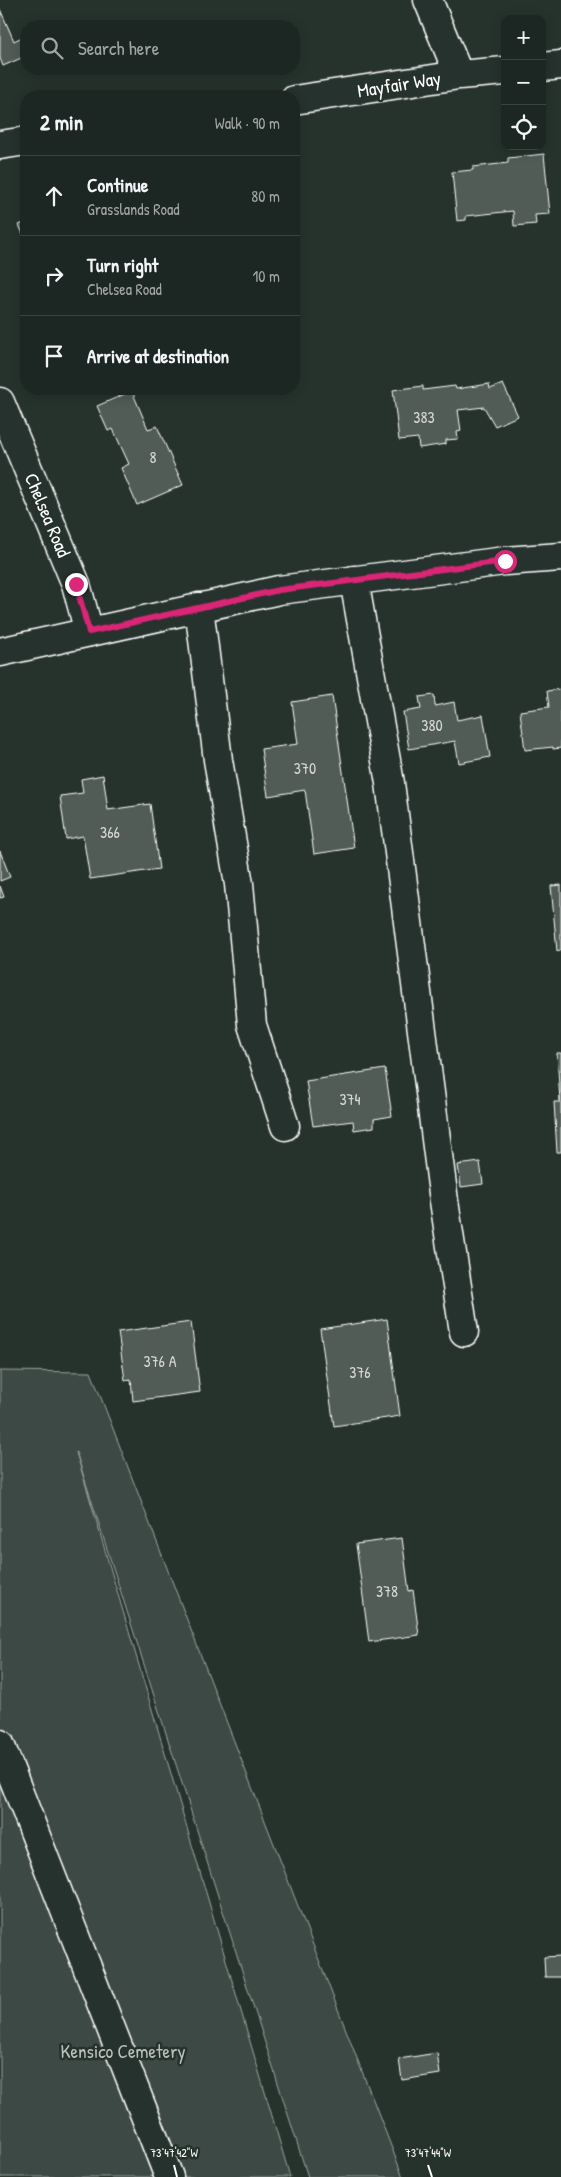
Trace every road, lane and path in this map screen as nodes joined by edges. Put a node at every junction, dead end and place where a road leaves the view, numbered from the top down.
1 (428, 0) edge
2 (561, 65) edge
3 (546, 67) edge
4 (501, 71) edge
5 (459, 75) junction
6 (300, 99) edge
7 (20, 142) edge
8 (0, 145) edge
9 (0, 402) edge
10 (561, 557) edge
11 (354, 580) junction
12 (199, 606) junction
13 (89, 632) junction
14 (0, 652) edge
15 (285, 1126) dead end
16 (464, 1332) dead end
17 (0, 1744) edge
18 (170, 2177) edge

1 - 5 street
2 - 3 street
4 - 5 street, Mayfair Way
5 - 6 street, Mayfair Way
7 - 8 street
9 - 13 street, Chelsea Road
10 - 11 street
11 - 12 street
11 - 16 street
12 - 13 street
12 - 15 street
13 - 14 street
17 - 18 street

